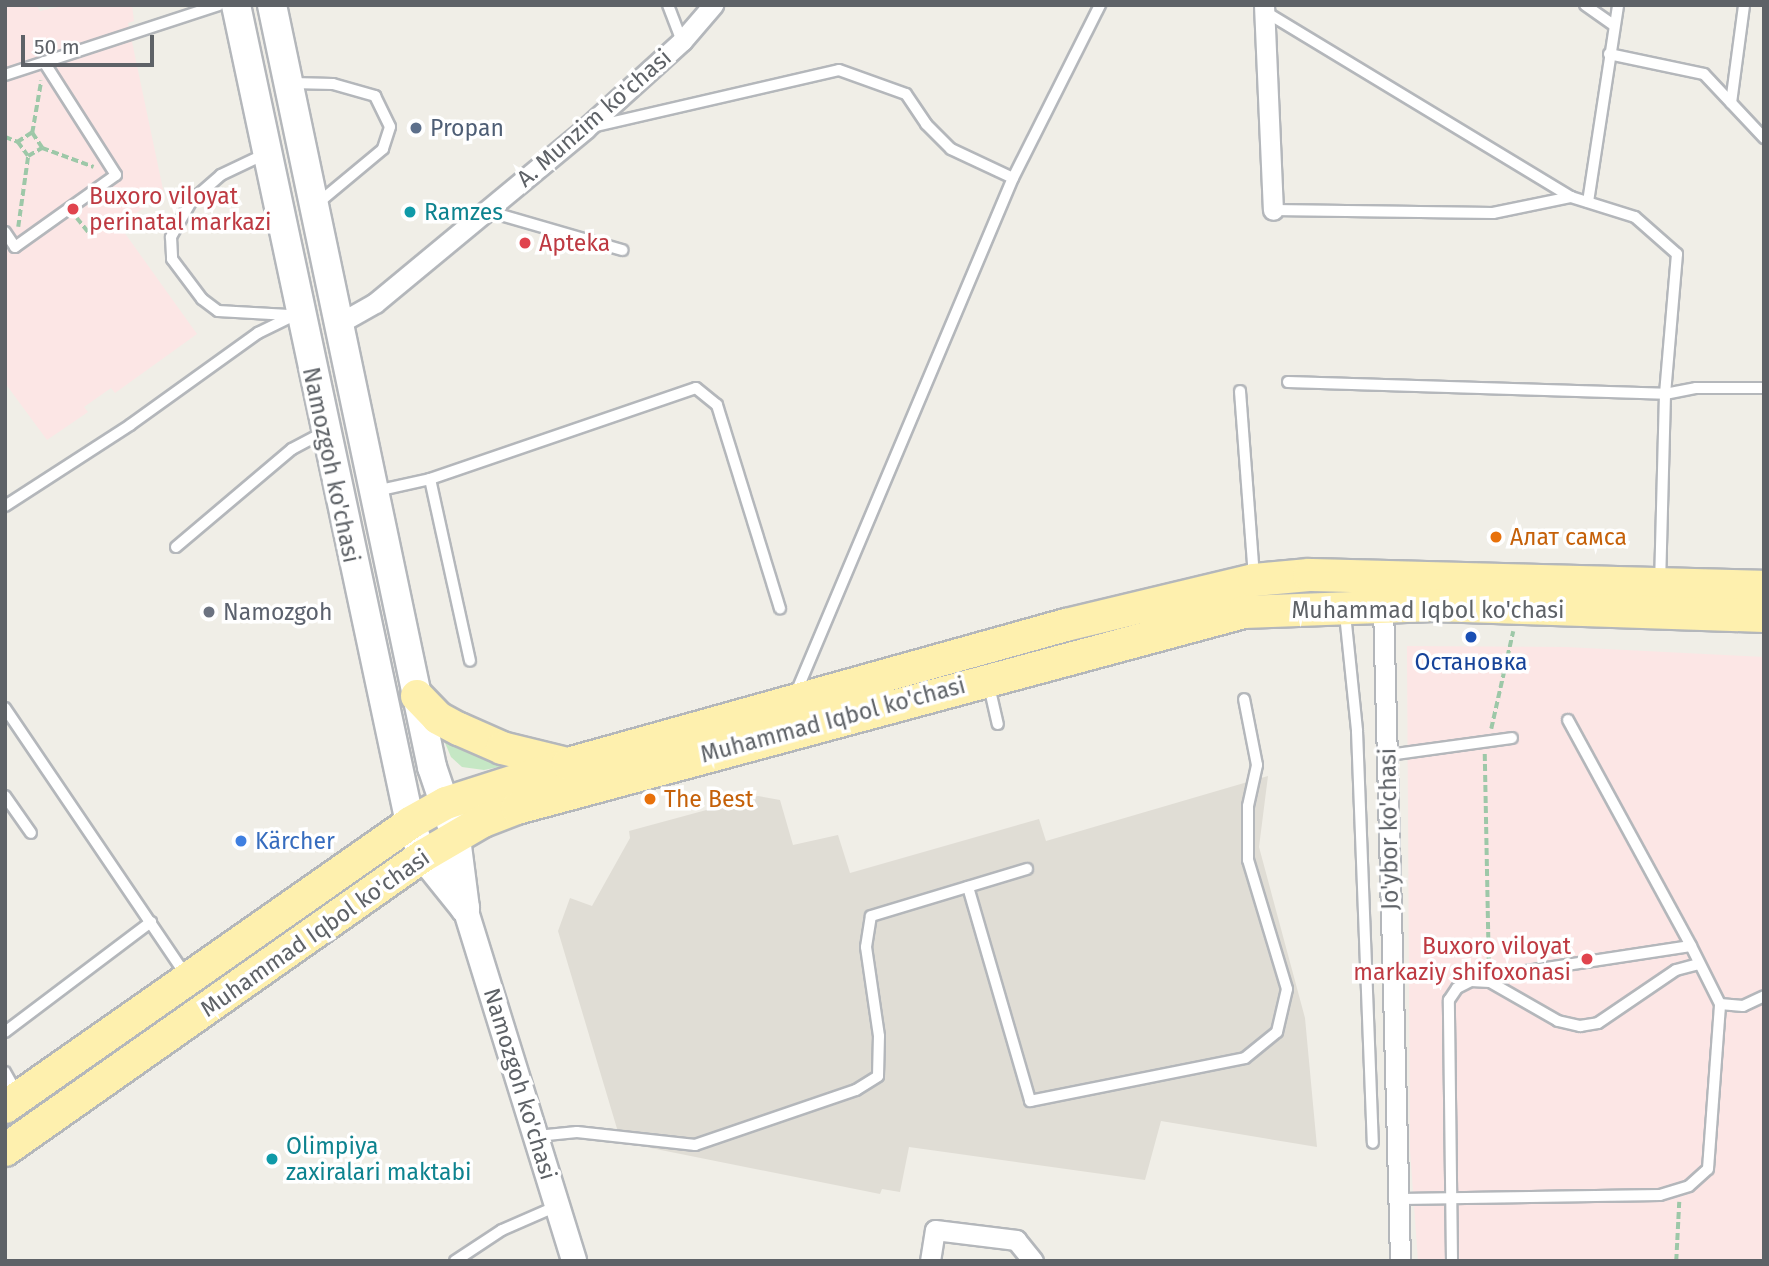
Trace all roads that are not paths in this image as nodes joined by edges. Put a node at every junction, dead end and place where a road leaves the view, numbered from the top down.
1 (219, 5) edge
2 (236, 5) edge
3 (272, 5) edge
4 (668, 5) edge
5 (713, 5) edge
6 (1100, 5) edge
7 (1585, 5) edge
8 (1618, 5) edge
9 (1744, 5) edge
10 (1261, 7) edge
11 (1614, 25) junction
12 (682, 41) junction
13 (1609, 54) junction
14 (44, 62) junction
15 (5, 75) edge
16 (287, 83) junction
17 (1731, 103) junction
18 (585, 129) junction
19 (1764, 138) edge
20 (266, 154) junction
21 (1013, 178) junction
22 (1571, 197) junction
23 (1588, 202) junction
24 (313, 208) junction
25 (1273, 210) joint
26 (487, 211) junction
27 (5, 232) edge
28 (622, 250) dead end
29 (294, 314) junction
30 (336, 325) junction
31 (1288, 382) dead end
32 (1764, 388) edge
33 (1240, 391) dead end
34 (1665, 394) junction
35 (324, 432) junction
36 (430, 479) junction
37 (372, 492) junction
38 (5, 506) edge
39 (176, 547) dead end
40 (1254, 580) junction
41 (1660, 584) junction
42 (1764, 587) edge
43 (1383, 606) junction
44 (1344, 607) junction
45 (780, 608) dead end
46 (1764, 616) edge
47 (470, 661) dead end
48 (987, 678) junction
49 (417, 696) junction
50 (1244, 699) dead end
51 (792, 702) junction
52 (5, 708) edge
53 (1568, 720) dead end
54 (998, 724) dead end
55 (1512, 738) dead end
56 (1388, 755) junction
57 (568, 764) junction
58 (5, 796) edge
59 (446, 803) junction
60 (410, 823) junction
61 (31, 833) dead end
62 (456, 838) junction
63 (423, 856) junction
64 (1027, 869) dead end
65 (968, 887) junction
66 (465, 908) junction
67 (150, 922) junction
68 (1691, 946) junction
69 (1698, 964) junction
70 (189, 979) junction
71 (1471, 981) junction
72 (1764, 996) edge
73 (1720, 1004) junction
74 (5, 1032) edge
75 (10, 1092) edge
76 (537, 1136) junction
77 (1373, 1143) dead end
78 (5, 1150) edge
79 (1451, 1198) junction
80 (1401, 1199) junction
81 (557, 1206) junction
82 (455, 1261) edge
83 (574, 1261) edge
84 (930, 1261) edge
85 (1033, 1261) edge
86 (1400, 1261) edge
87 (1452, 1261) edge

1 - 14 lane
2 - 20 main road, Namozgoh ko'chasi
3 - 16 main road, Namozgoh ko'chasi
4 - 12 lane
5 - 12 street, A. Munzim ko'chasi
6 - 21 lane
7 - 11 lane
8 - 11 lane
9 - 17 lane
10 - 22 lane
10 - 25 street
11 - 13 lane
12 - 18 street, A. Munzim ko'chasi
13 - 17 lane
13 - 23 lane
14 - 15 lane
14 - 27 lane
16 - 24 main road, Namozgoh ko'chasi
16 - 24 lane
17 - 19 lane
18 - 21 lane
18 - 26 street, A. Munzim ko'chasi
20 - 29 main road, Namozgoh ko'chasi
20 - 29 lane
21 - 51 lane
22 - 23 lane
22 - 25 lane
23 - 34 lane
24 - 30 main road, Namozgoh ko'chasi
26 - 28 lane
26 - 30 street, A. Munzim ko'chasi
29 - 35 main road, Namozgoh ko'chasi
29 - 38 lane
30 - 37 main road, Namozgoh ko'chasi
31 - 34 lane
32 - 34 lane
33 - 40 lane
34 - 41 lane
35 - 39 lane
35 - 60 main road, Namozgoh ko'chasi
36 - 37 lane
36 - 45 lane
36 - 47 lane
37 - 49 main road, Namozgoh ko'chasi
40 - 41 main road, Muhammad Iqbol ko'chasi
40 - 51 main road, Muhammad Iqbol ko'chasi
41 - 42 main road, Muhammad Iqbol ko'chasi
43 - 44 main road, Muhammad Iqbol ko'chasi
43 - 46 main road, Muhammad Iqbol ko'chasi
43 - 56 street, Jo'ybor ko'chasi
44 - 48 main road, Muhammad Iqbol ko'chasi
44 - 77 lane
48 - 54 lane
48 - 62 main road, Muhammad Iqbol ko'chasi
49 - 57 main road
49 - 59 main road, Namozgoh ko'chasi
50 - 65 lane
51 - 57 main road, Muhammad Iqbol ko'chasi
52 - 67 lane
53 - 68 lane
55 - 56 lane
56 - 80 street, Jo'ybor ko'chasi
57 - 59 main road, Muhammad Iqbol ko'chasi
58 - 61 lane
59 - 60 main road, Muhammad Iqbol ko'chasi
59 - 62 main road, Namozgoh ko'chasi
60 - 63 main road, Namozgoh ko'chasi
60 - 70 main road, Muhammad Iqbol ko'chasi
62 - 63 main road, Muhammad Iqbol ko'chasi
62 - 66 main road, Namozgoh ko'chasi
63 - 66 main road, Namozgoh ko'chasi
63 - 78 main road, Muhammad Iqbol ko'chasi
64 - 65 lane
65 - 76 lane
66 - 76 street, Namozgoh ko'chasi
67 - 70 lane
67 - 74 lane
68 - 69 lane
68 - 71 lane
69 - 71 lane
69 - 73 lane
70 - 75 main road, Muhammad Iqbol ko'chasi
71 - 79 lane
72 - 73 lane
73 - 79 lane
76 - 81 street, Namozgoh ko'chasi
79 - 80 lane
79 - 87 lane
80 - 86 street, Jo'ybor ko'chasi
81 - 82 lane
81 - 83 street, Namozgoh ko'chasi
84 - 85 street

